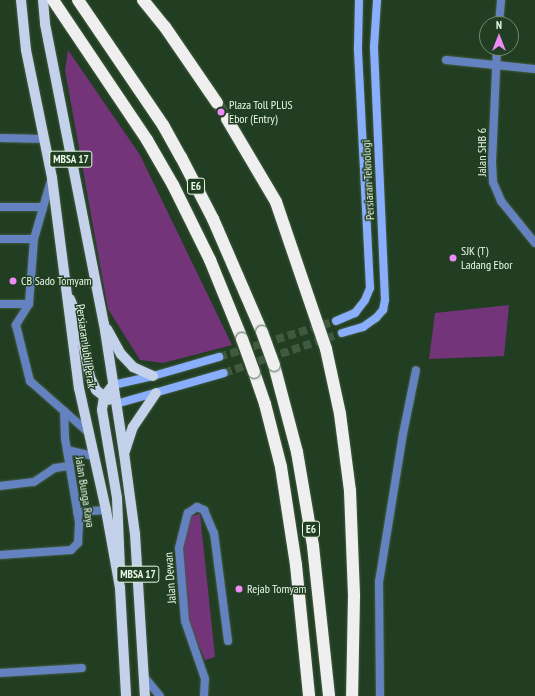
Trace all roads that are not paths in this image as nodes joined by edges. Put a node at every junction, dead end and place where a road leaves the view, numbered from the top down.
1 (17, 0) edge
2 (21, 0) edge
3 (43, 0) edge
4 (53, 0) edge
5 (78, 0) edge
6 (143, 0) edge
7 (359, 0) edge
8 (377, 0) edge
9 (501, 0) edge
10 (22, 13) junction
11 (500, 16) edge
12 (497, 56) edge
13 (446, 60) dead end
14 (496, 65) junction
15 (535, 69) edge
16 (217, 103) tunnel mouth
17 (228, 119) tunnel mouth
18 (0, 138) edge
19 (45, 139) junction
20 (52, 178) junction
21 (0, 207) edge
22 (43, 207) junction
23 (34, 238) junction
24 (0, 239) edge
25 (535, 243) edge
26 (65, 288) junction
27 (0, 304) edge
28 (29, 304) junction
29 (336, 321) tunnel mouth
30 (104, 324) junction
31 (342, 333) tunnel mouth
32 (219, 357) tunnel mouth
33 (416, 370) dead end
34 (224, 373) tunnel mouth
35 (153, 376) junction
36 (113, 384) junction
37 (156, 393) junction
38 (104, 397) junction
39 (116, 404) junction
40 (64, 411) junction
41 (89, 433) junction
42 (67, 450) junction
43 (124, 453) junction
44 (94, 456) junction
45 (70, 466) junction
46 (0, 486) edge
47 (106, 510) junction
48 (77, 512) junction
49 (0, 555) edge
50 (120, 588) junction
51 (228, 641) dead end
52 (82, 668) dead end
53 (0, 673) edge
54 (146, 679) junction
55 (126, 696) edge
56 (145, 696) edge
57 (160, 696) edge
58 (204, 696) edge
59 (309, 696) edge
60 (329, 696) edge
61 (352, 696) edge
62 (380, 696) edge

1 - 10 street
2 - 10 main road, Persiaran Jubli Perak / MBSA 17
3 - 30 main road, Persiaran Jubli Perak / MBSA 17
4 - 59 highway, E6, bridge
5 - 60 highway, E6, bridge
6 - 16 highway
7 - 29 main road, Persiaran Teknologi
8 - 31 main road, Persiaran Teknologi
9 - 11 street
10 - 19 main road, Persiaran Jubli Perak / MBSA 17
12 - 14 street, Jalan SHB 6
13 - 14 street
14 - 15 street
14 - 25 street, Jalan SHB 6
17 - 61 highway
18 - 19 street
19 - 20 main road, Persiaran Jubli Perak / MBSA 17
20 - 22 street
20 - 26 main road, Persiaran Jubli Perak / MBSA 17
21 - 22 street
22 - 23 street
23 - 24 street
23 - 28 street
26 - 38 main road
26 - 41 main road, Persiaran Jubli Perak / MBSA 17
27 - 28 street
28 - 40 street
30 - 35 main road
30 - 36 main road, Persiaran Jubli Perak / MBSA 17
32 - 35 main road
33 - 62 street
34 - 37 main road
35 - 36 main road
36 - 38 main road
36 - 39 main road, Persiaran Jubli Perak / MBSA 17
37 - 39 main road
37 - 43 main road
38 - 39 main road
38 - 50 main road
39 - 43 main road, Persiaran Jubli Perak / MBSA 17
40 - 41 street
40 - 42 street, Jalan Bunga Raya
41 - 44 main road, Persiaran Jubli Perak / MBSA 17
42 - 44 street
42 - 45 street, Jalan Bunga Raya
43 - 54 main road, Persiaran Jubli Perak / MBSA 17
44 - 47 main road, Persiaran Jubli Perak / MBSA 17
45 - 46 street
45 - 48 street, Jalan Bunga Raya
47 - 48 street
47 - 50 main road, Persiaran Jubli Perak / MBSA 17
48 - 49 street, Jalan Bunga Raya
50 - 55 main road, Persiaran Jubli Perak / MBSA 17
51 - 58 street, Jalan Dewan
52 - 53 street
54 - 56 main road, Persiaran Jubli Perak / MBSA 17
54 - 57 street

